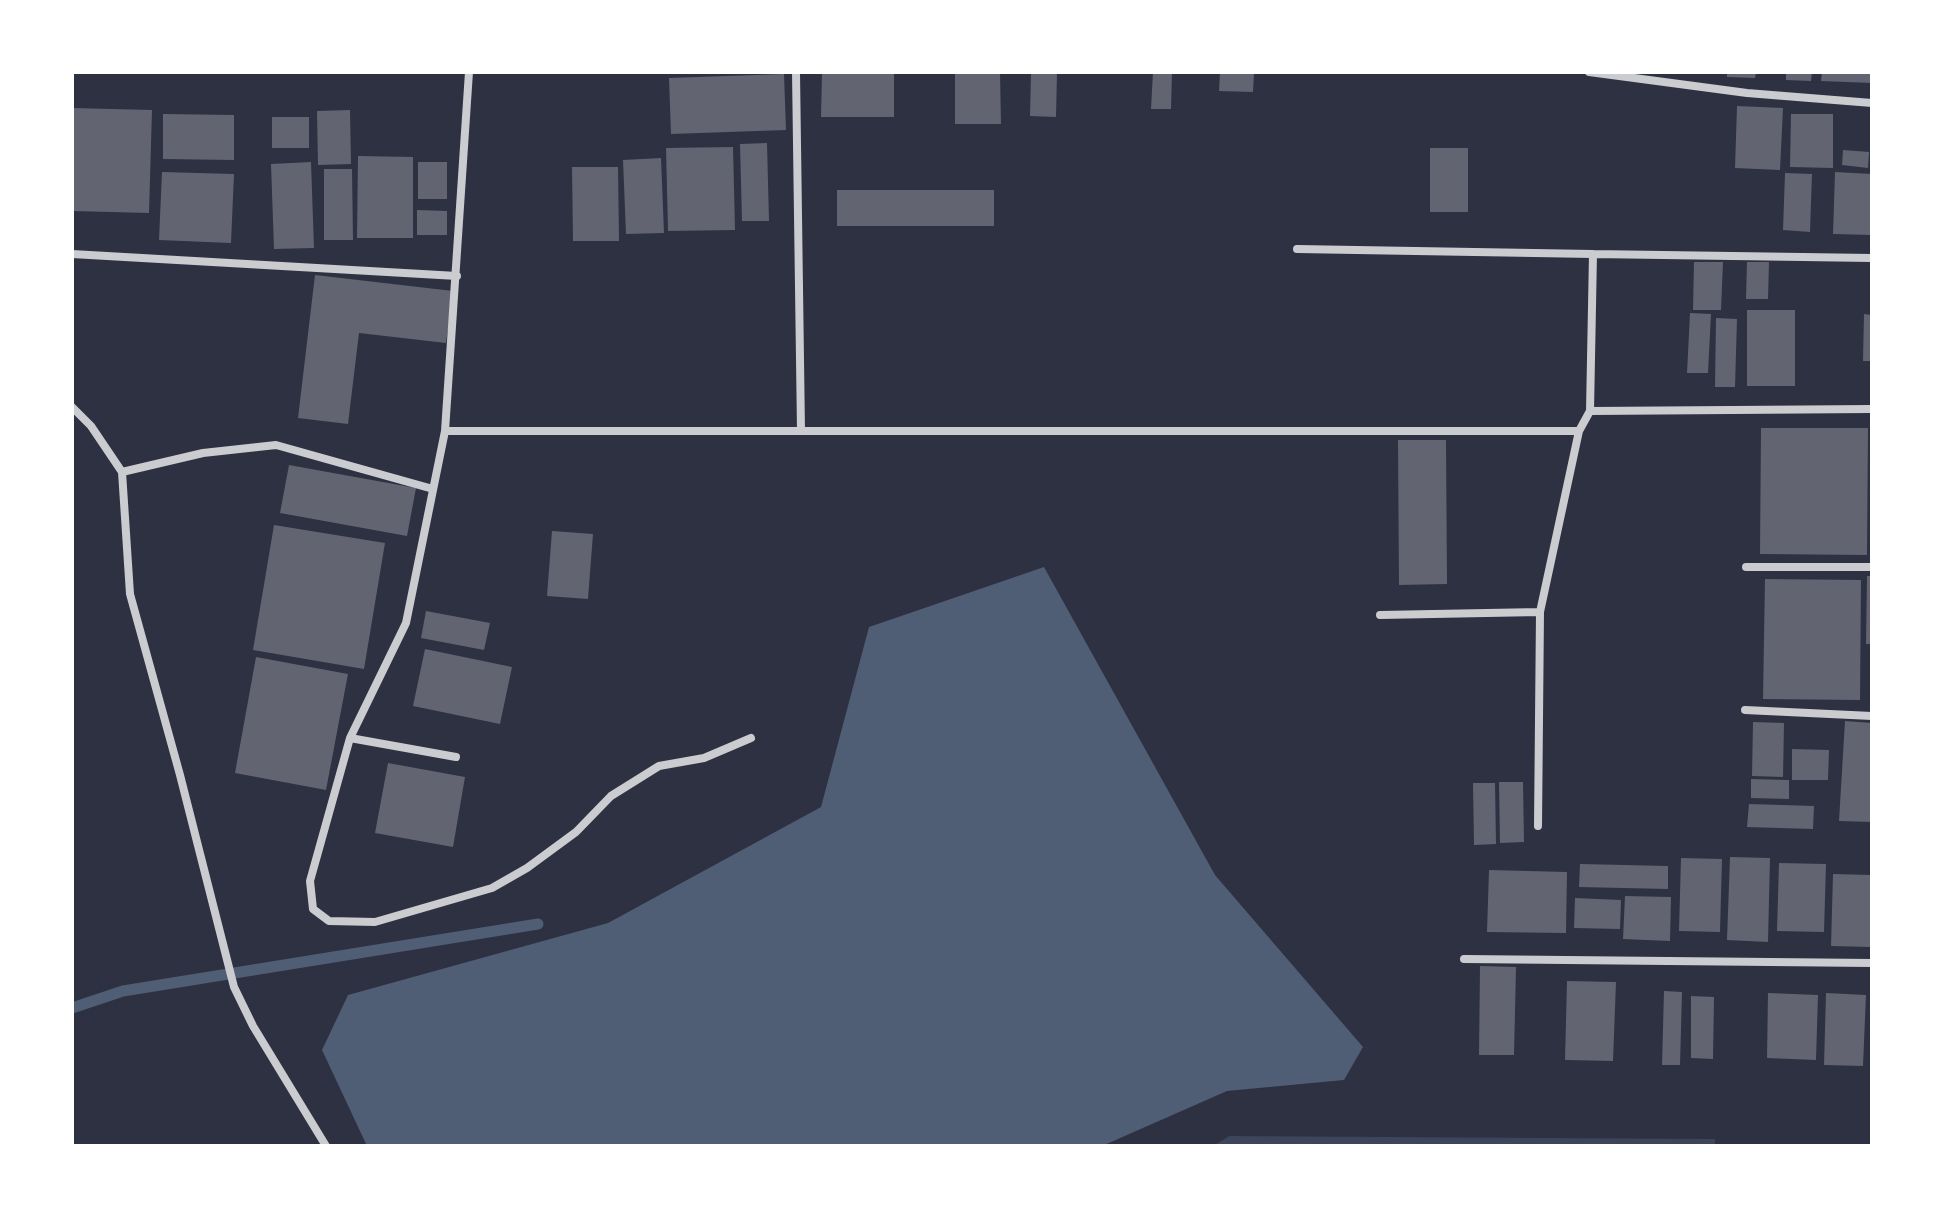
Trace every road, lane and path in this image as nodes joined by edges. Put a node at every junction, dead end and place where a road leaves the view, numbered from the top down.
1 (469, 72) edge
2 (796, 72) edge
3 (1589, 72) edge
4 (1872, 103) edge
5 (1297, 249) dead end
6 (72, 254) edge
7 (1593, 254) junction
8 (1872, 258) edge
9 (457, 276) junction
10 (72, 407) edge
11 (1872, 409) edge
12 (1590, 411) junction
13 (445, 431) junction
14 (801, 431) junction
15 (1579, 431) junction
16 (122, 472) junction
17 (433, 489) junction
18 (1746, 567) dead end
19 (1872, 567) edge
20 (1540, 612) junction
21 (1380, 615) dead end
22 (1745, 710) dead end
23 (1872, 716) edge
24 (350, 738) junction
25 (751, 738) dead end
26 (456, 757) dead end
27 (1538, 826) dead end
28 (1464, 959) dead end
29 (1872, 963) edge
30 (326, 1146) edge

1 - 9 street
2 - 14 street
3 - 4 street
5 - 7 street
6 - 9 street
7 - 8 street
7 - 12 street
9 - 13 street
10 - 16 street
11 - 12 street
12 - 15 street
13 - 14 street
13 - 17 street
14 - 15 street
15 - 20 street
16 - 17 street
16 - 30 street
17 - 24 street
18 - 19 street
20 - 21 street
20 - 27 street
22 - 23 street
24 - 25 street
24 - 26 street
28 - 29 street

